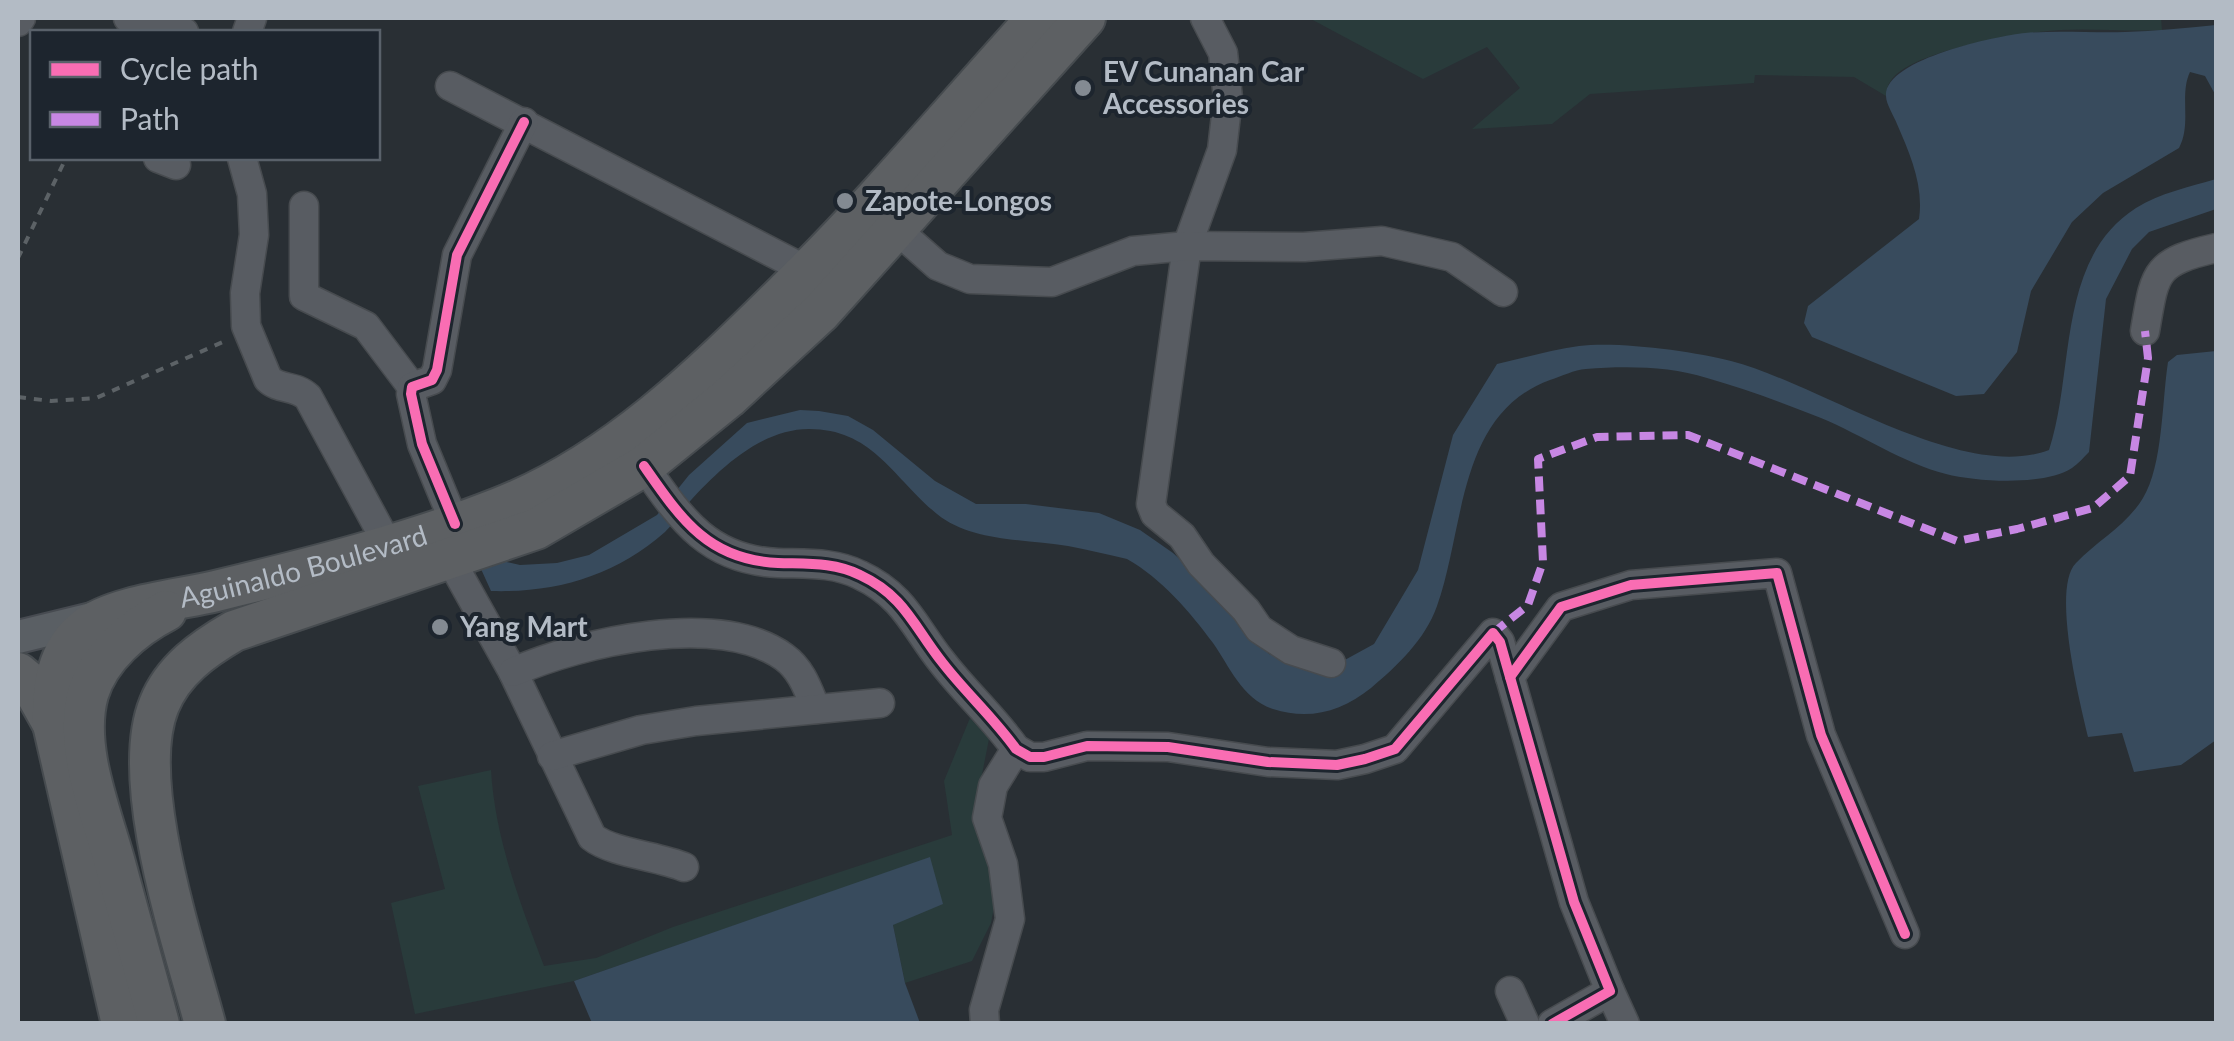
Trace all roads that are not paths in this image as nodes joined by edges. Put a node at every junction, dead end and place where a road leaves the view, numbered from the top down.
1 (130, 18) edge
2 (1037, 18) edge
3 (1085, 18) edge
4 (1204, 18) edge
5 (176, 30) edge
6 (450, 86) dead end
7 (524, 122) junction
8 (243, 160) edge
9 (304, 206) dead end
10 (896, 229) junction
11 (1187, 246) junction
12 (2216, 248) edge
13 (808, 271) junction
14 (1503, 292) dead end
15 (2145, 331) dead end
16 (412, 387) junction
17 (654, 480) junction
18 (453, 542) junction
19 (388, 545) junction
20 (216, 591) junction
21 (105, 616) junction
22 (18, 637) edge
23 (1331, 663) dead end
24 (513, 672) junction
25 (18, 673) edge
26 (1510, 677) junction
27 (880, 702) dead end
28 (816, 709) junction
29 (54, 724) junction
30 (1016, 749) junction
31 (552, 756) junction
32 (684, 867) dead end
33 (1905, 934) dead end
34 (1510, 991) dead end
35 (1610, 992) junction
36 (122, 1024) edge
37 (159, 1024) edge
38 (206, 1024) edge
39 (985, 1024) edge
40 (1525, 1024) edge
41 (1552, 1024) edge
42 (1625, 1024) edge

1 - 5 street
2 - 13 highway, Aguinaldo Boulevard
3 - 10 highway, Aguinaldo Boulevard
4 - 11 street
6 - 7 street
7 - 13 street
7 - 16 street
8 - 19 street
9 - 16 street
10 - 11 street
10 - 17 highway, Aguinaldo Boulevard
11 - 14 street
11 - 23 street
12 - 15 street
13 - 18 highway, Aguinaldo Boulevard
16 - 18 street
17 - 18 highway, Aguinaldo Boulevard
17 - 30 street
18 - 19 highway, Aguinaldo Boulevard
18 - 24 street
18 - 38 highway, Aguinaldo Boulevard
19 - 20 highway, Aguinaldo Boulevard
20 - 21 highway, Aguinaldo Boulevard
20 - 37 highway
21 - 22 main road
21 - 29 highway, Aguinaldo Boulevard
24 - 28 street
24 - 31 street
25 - 29 highway
26 - 30 street
26 - 33 street
26 - 35 street
27 - 28 street
28 - 31 street
29 - 36 highway, Aguinaldo Boulevard
30 - 39 street
31 - 32 street
34 - 40 street
35 - 41 street
35 - 42 street

